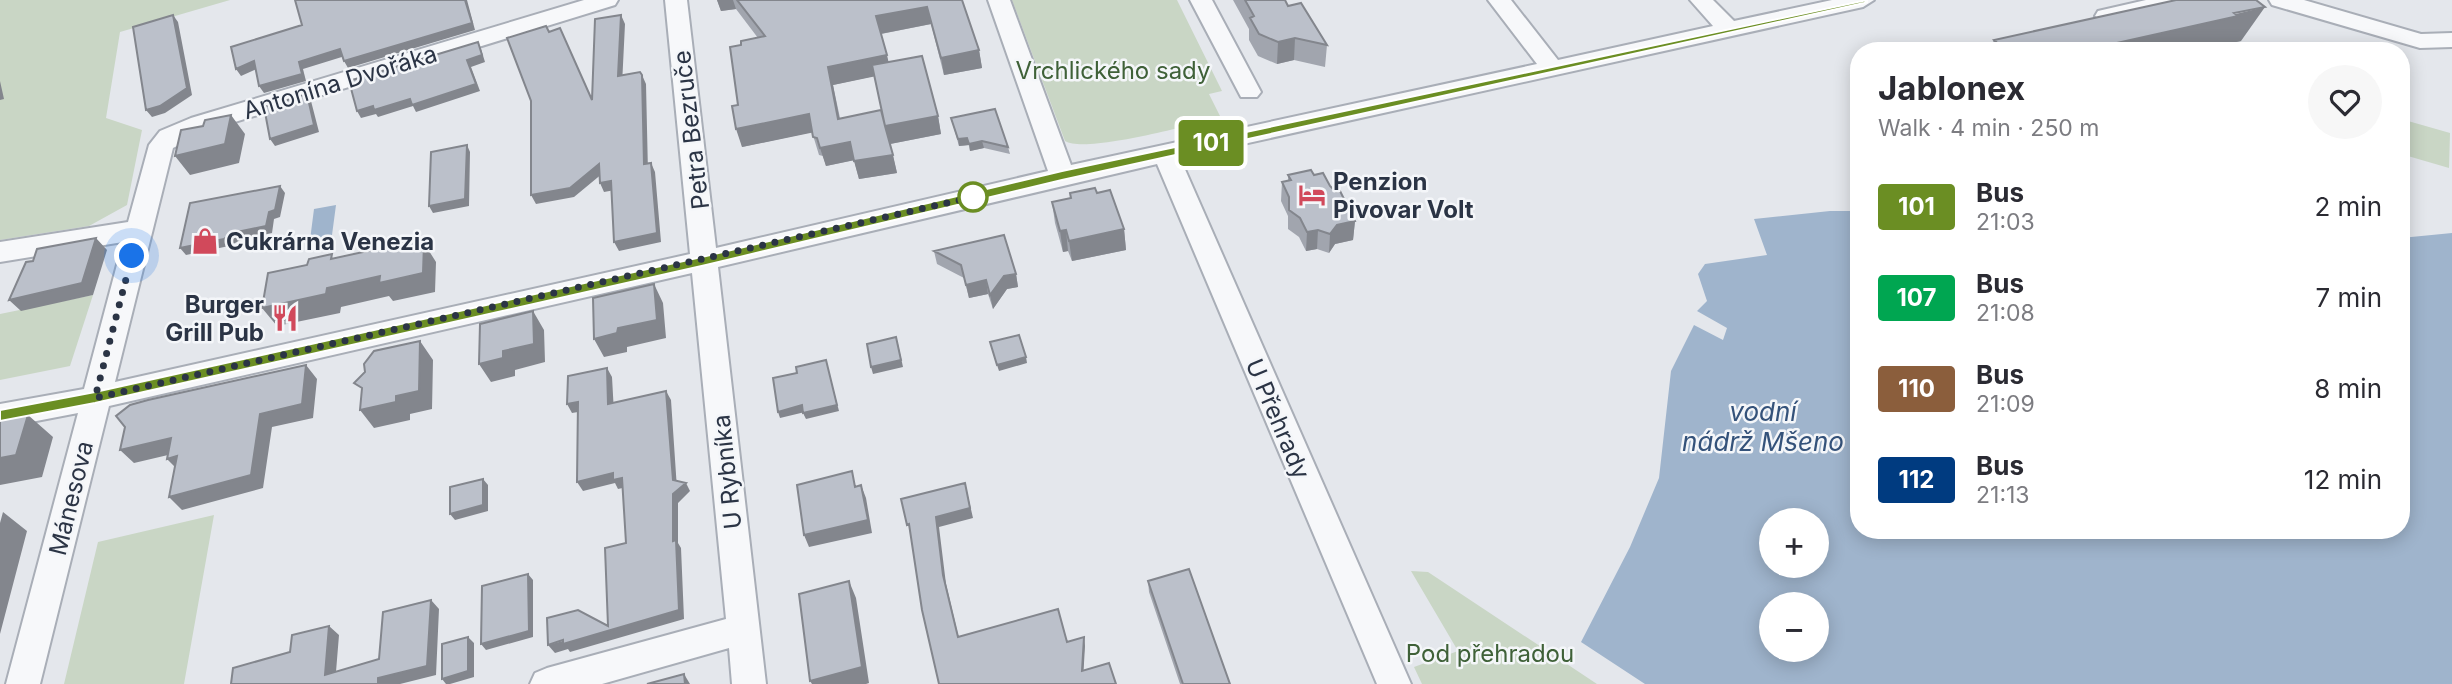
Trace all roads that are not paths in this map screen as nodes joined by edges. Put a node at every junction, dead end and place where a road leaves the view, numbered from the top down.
1 (607, 0) edge
2 (676, 0) edge
3 (999, 0) edge
4 (1201, 0) edge
5 (1499, 0) edge
6 (1701, 0) edge
7 (1863, 0) edge
8 (2175, 0) edge
9 (2280, 0) edge
10 (2083, 21) edge
11 (1729, 30) junction
12 (2452, 40) edge
13 (1553, 69) junction
14 (1249, 92) dead end
15 (1165, 153) junction
16 (1062, 176) junction
17 (138, 230) junction
18 (0, 252) edge
19 (706, 260) junction
20 (95, 398) junction
21 (0, 416) edge
22 (743, 629) junction
23 (23, 684) edge
24 (547, 684) edge
25 (749, 684) edge
26 (1394, 684) edge

1 - 17 street, Antonína Dvořáka
2 - 19 street, Petra Bezruče
3 - 16 street
4 - 14 street
5 - 13 street
6 - 11 street
7 - 11 street
8 - 10 street
9 - 12 street
11 - 13 street
13 - 15 street
15 - 16 street
15 - 26 street, U Přehrady
16 - 19 street
17 - 18 street
17 - 20 street, Mánesova
19 - 20 street
19 - 22 street, U Rybníka
20 - 21 street
20 - 23 street, Mánesova
22 - 24 street
22 - 25 street, U Rybníka

